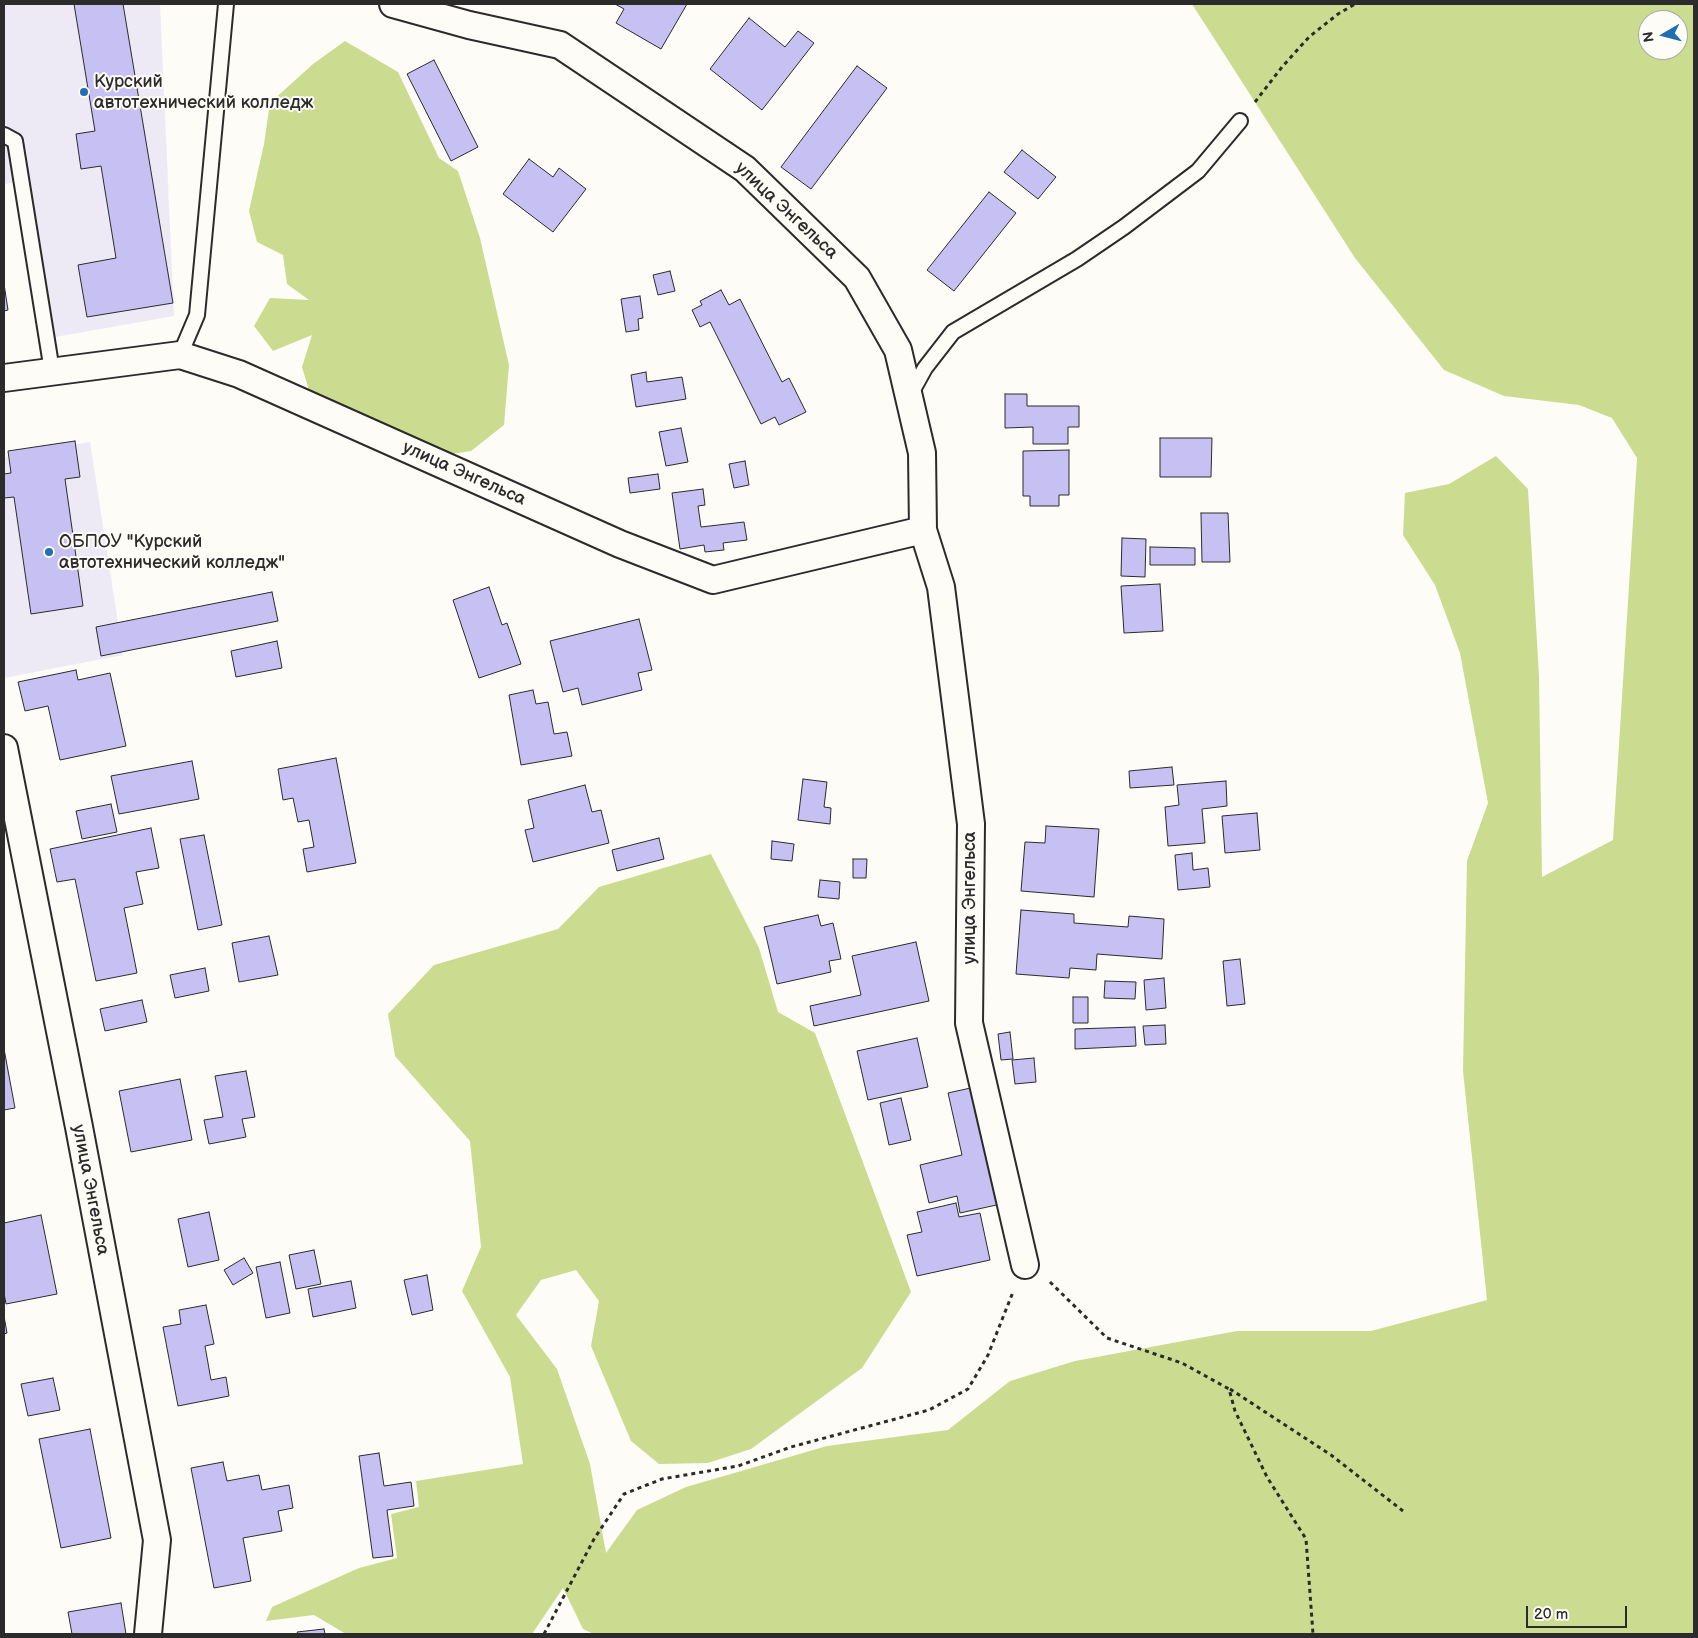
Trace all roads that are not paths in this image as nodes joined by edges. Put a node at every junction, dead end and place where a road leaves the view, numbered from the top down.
1 (226, 4) edge
2 (393, 4) edge
3 (1240, 122) road end
4 (4, 135) edge
5 (180, 355) junction
6 (52, 371) junction
7 (4, 378) edge
8 (909, 397) junction
9 (923, 530) junction
10 (4, 748) edge
11 (1025, 1264) road end
12 (148, 1634) edge

1 - 5 lane
2 - 8 street, улица Энгельса
3 - 8 lane
4 - 6 lane
5 - 6 street, улица Энгельса
5 - 9 street, улица Энгельса
6 - 7 street, улица Энгельса
8 - 9 street, улица Энгельса
9 - 11 street, улица Энгельса
10 - 12 street, улица Энгельса

